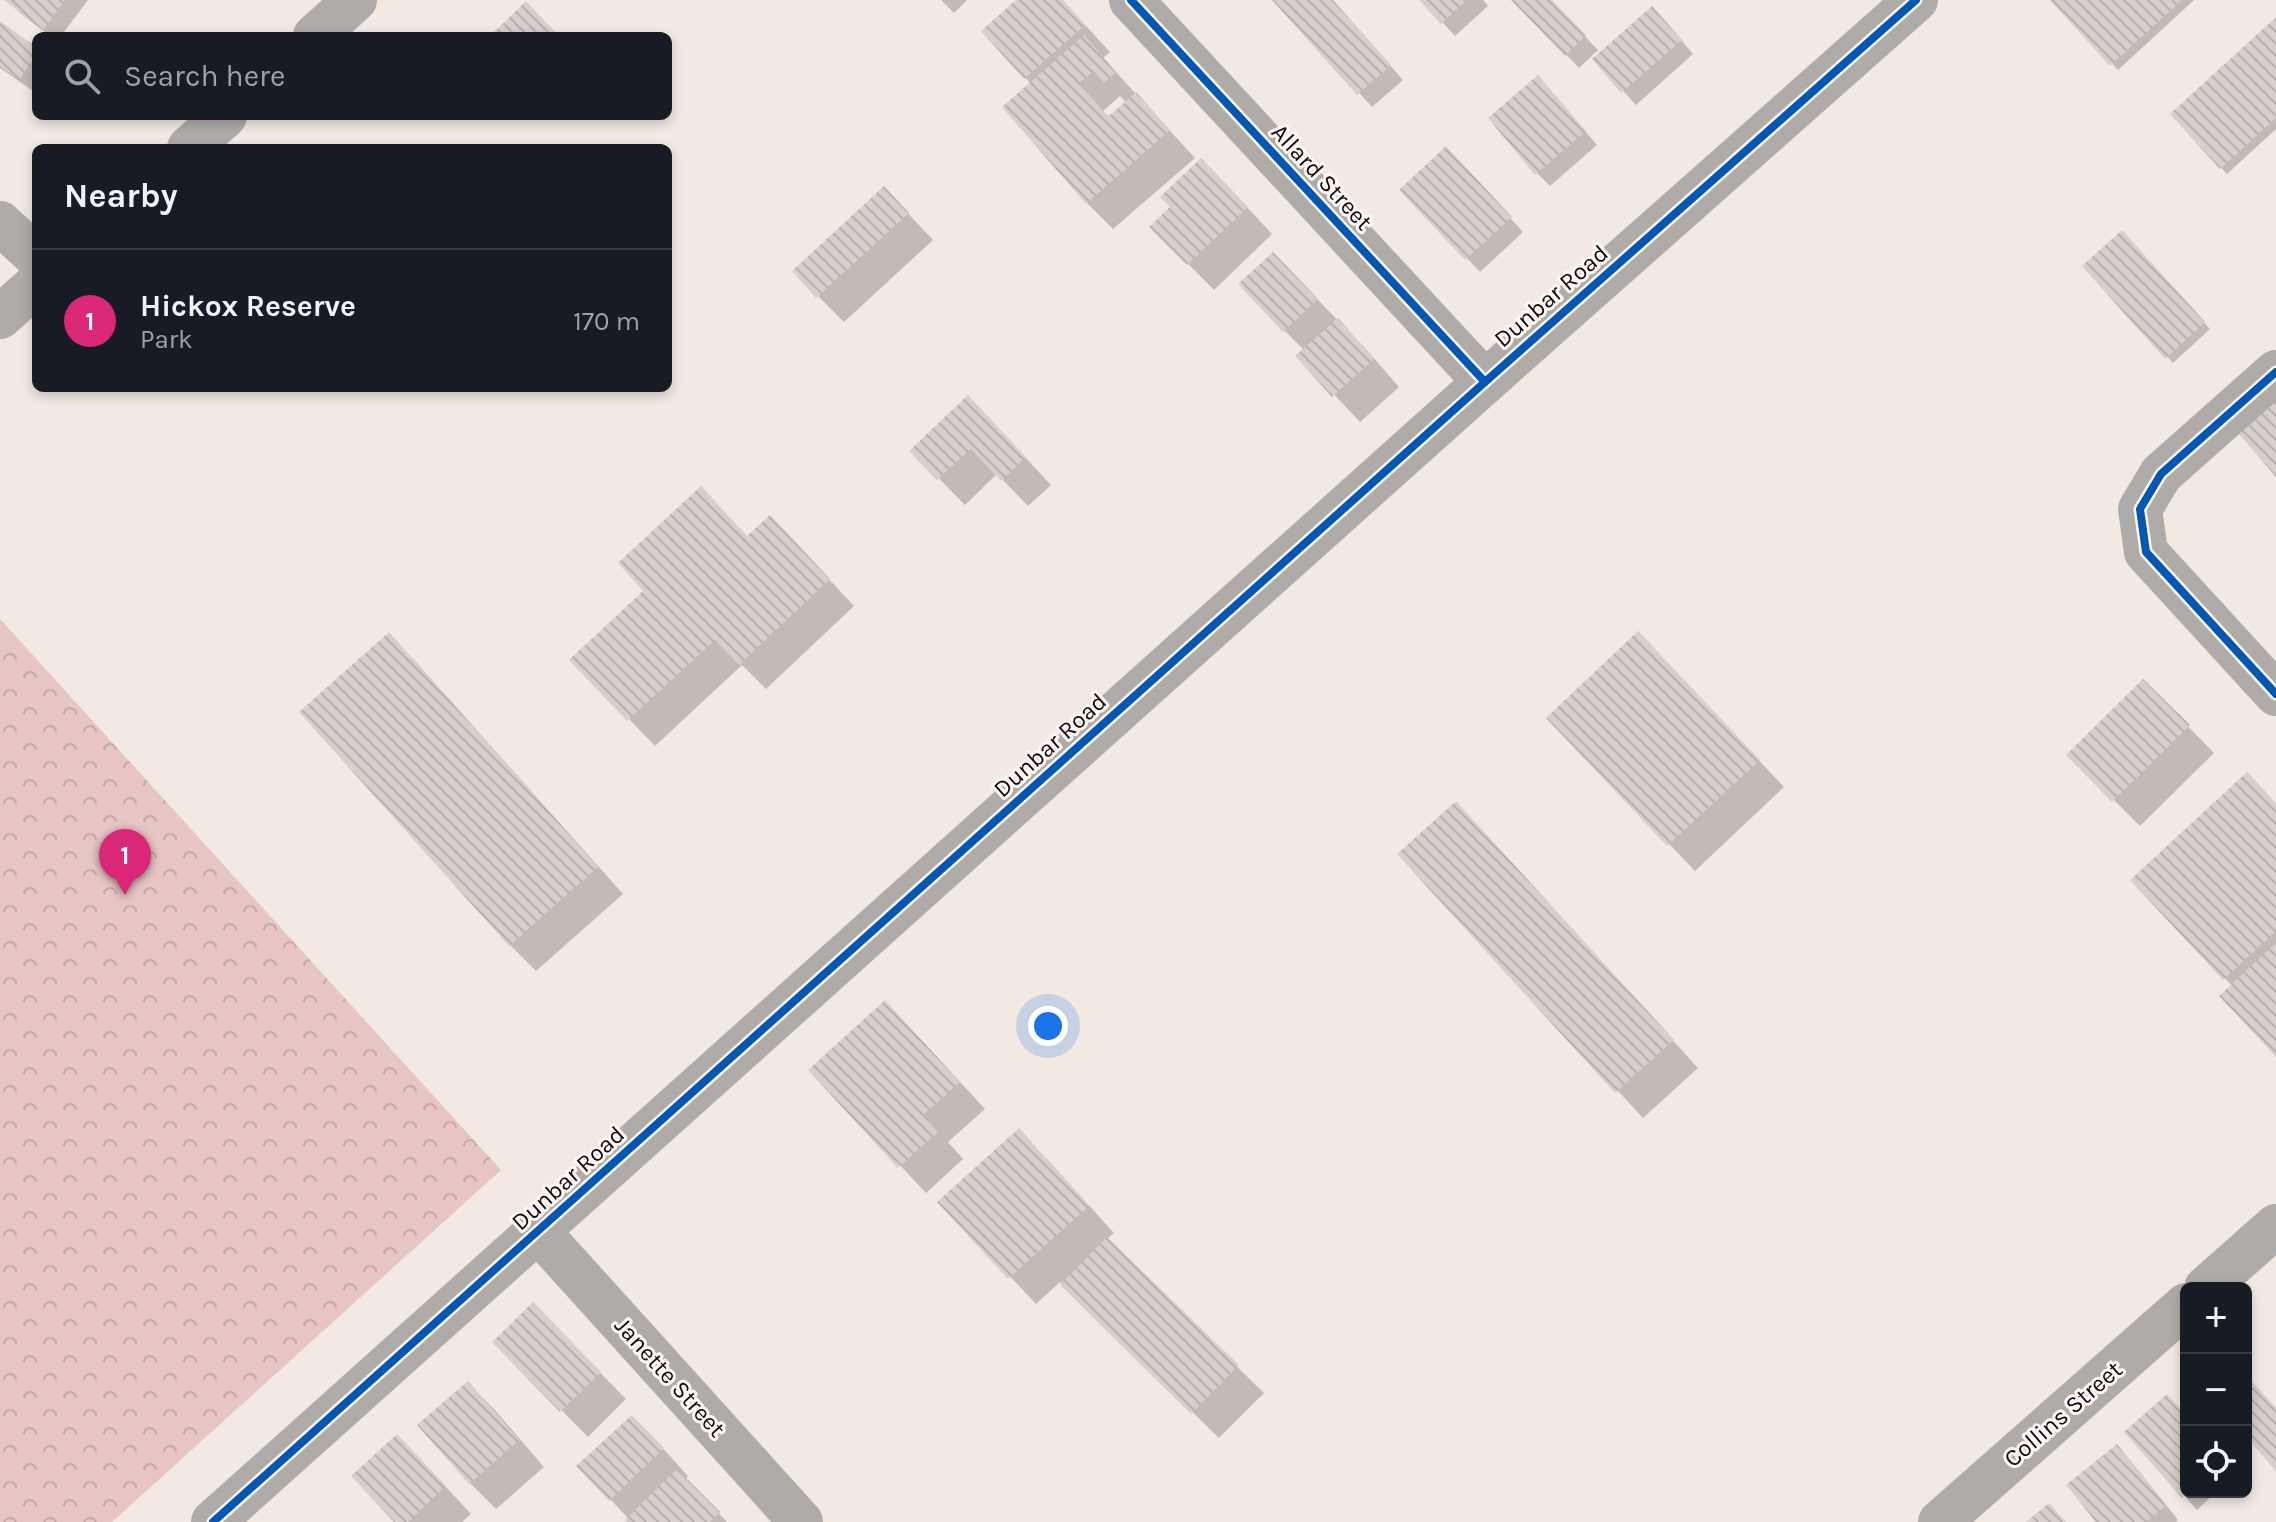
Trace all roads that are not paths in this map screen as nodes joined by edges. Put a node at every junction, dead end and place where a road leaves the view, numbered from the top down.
1 (355, 0) edge
2 (1131, 0) edge
3 (1916, 0) edge
4 (319, 32) edge
5 (220, 120) edge
6 (194, 144) edge
7 (0, 223) edge
8 (32, 252) edge
9 (32, 289) edge
10 (0, 317) edge
11 (2276, 372) edge
12 (1485, 382) junction
13 (2276, 694) edge
14 (2276, 1226) edge
15 (538, 1231) junction
16 (2213, 1282) edge
17 (2180, 1310) edge
18 (213, 1522) edge
19 (801, 1522) edge
20 (1940, 1522) edge

1 - 4 street
2 - 12 street, Allard Street
3 - 12 street, Dunbar Road
5 - 6 street
7 - 8 street
9 - 10 street
11 - 13 street
12 - 15 street, Dunbar Road
14 - 16 street
15 - 18 street, Dunbar Road
15 - 19 street, Janette Street
17 - 20 street, Collins Street

